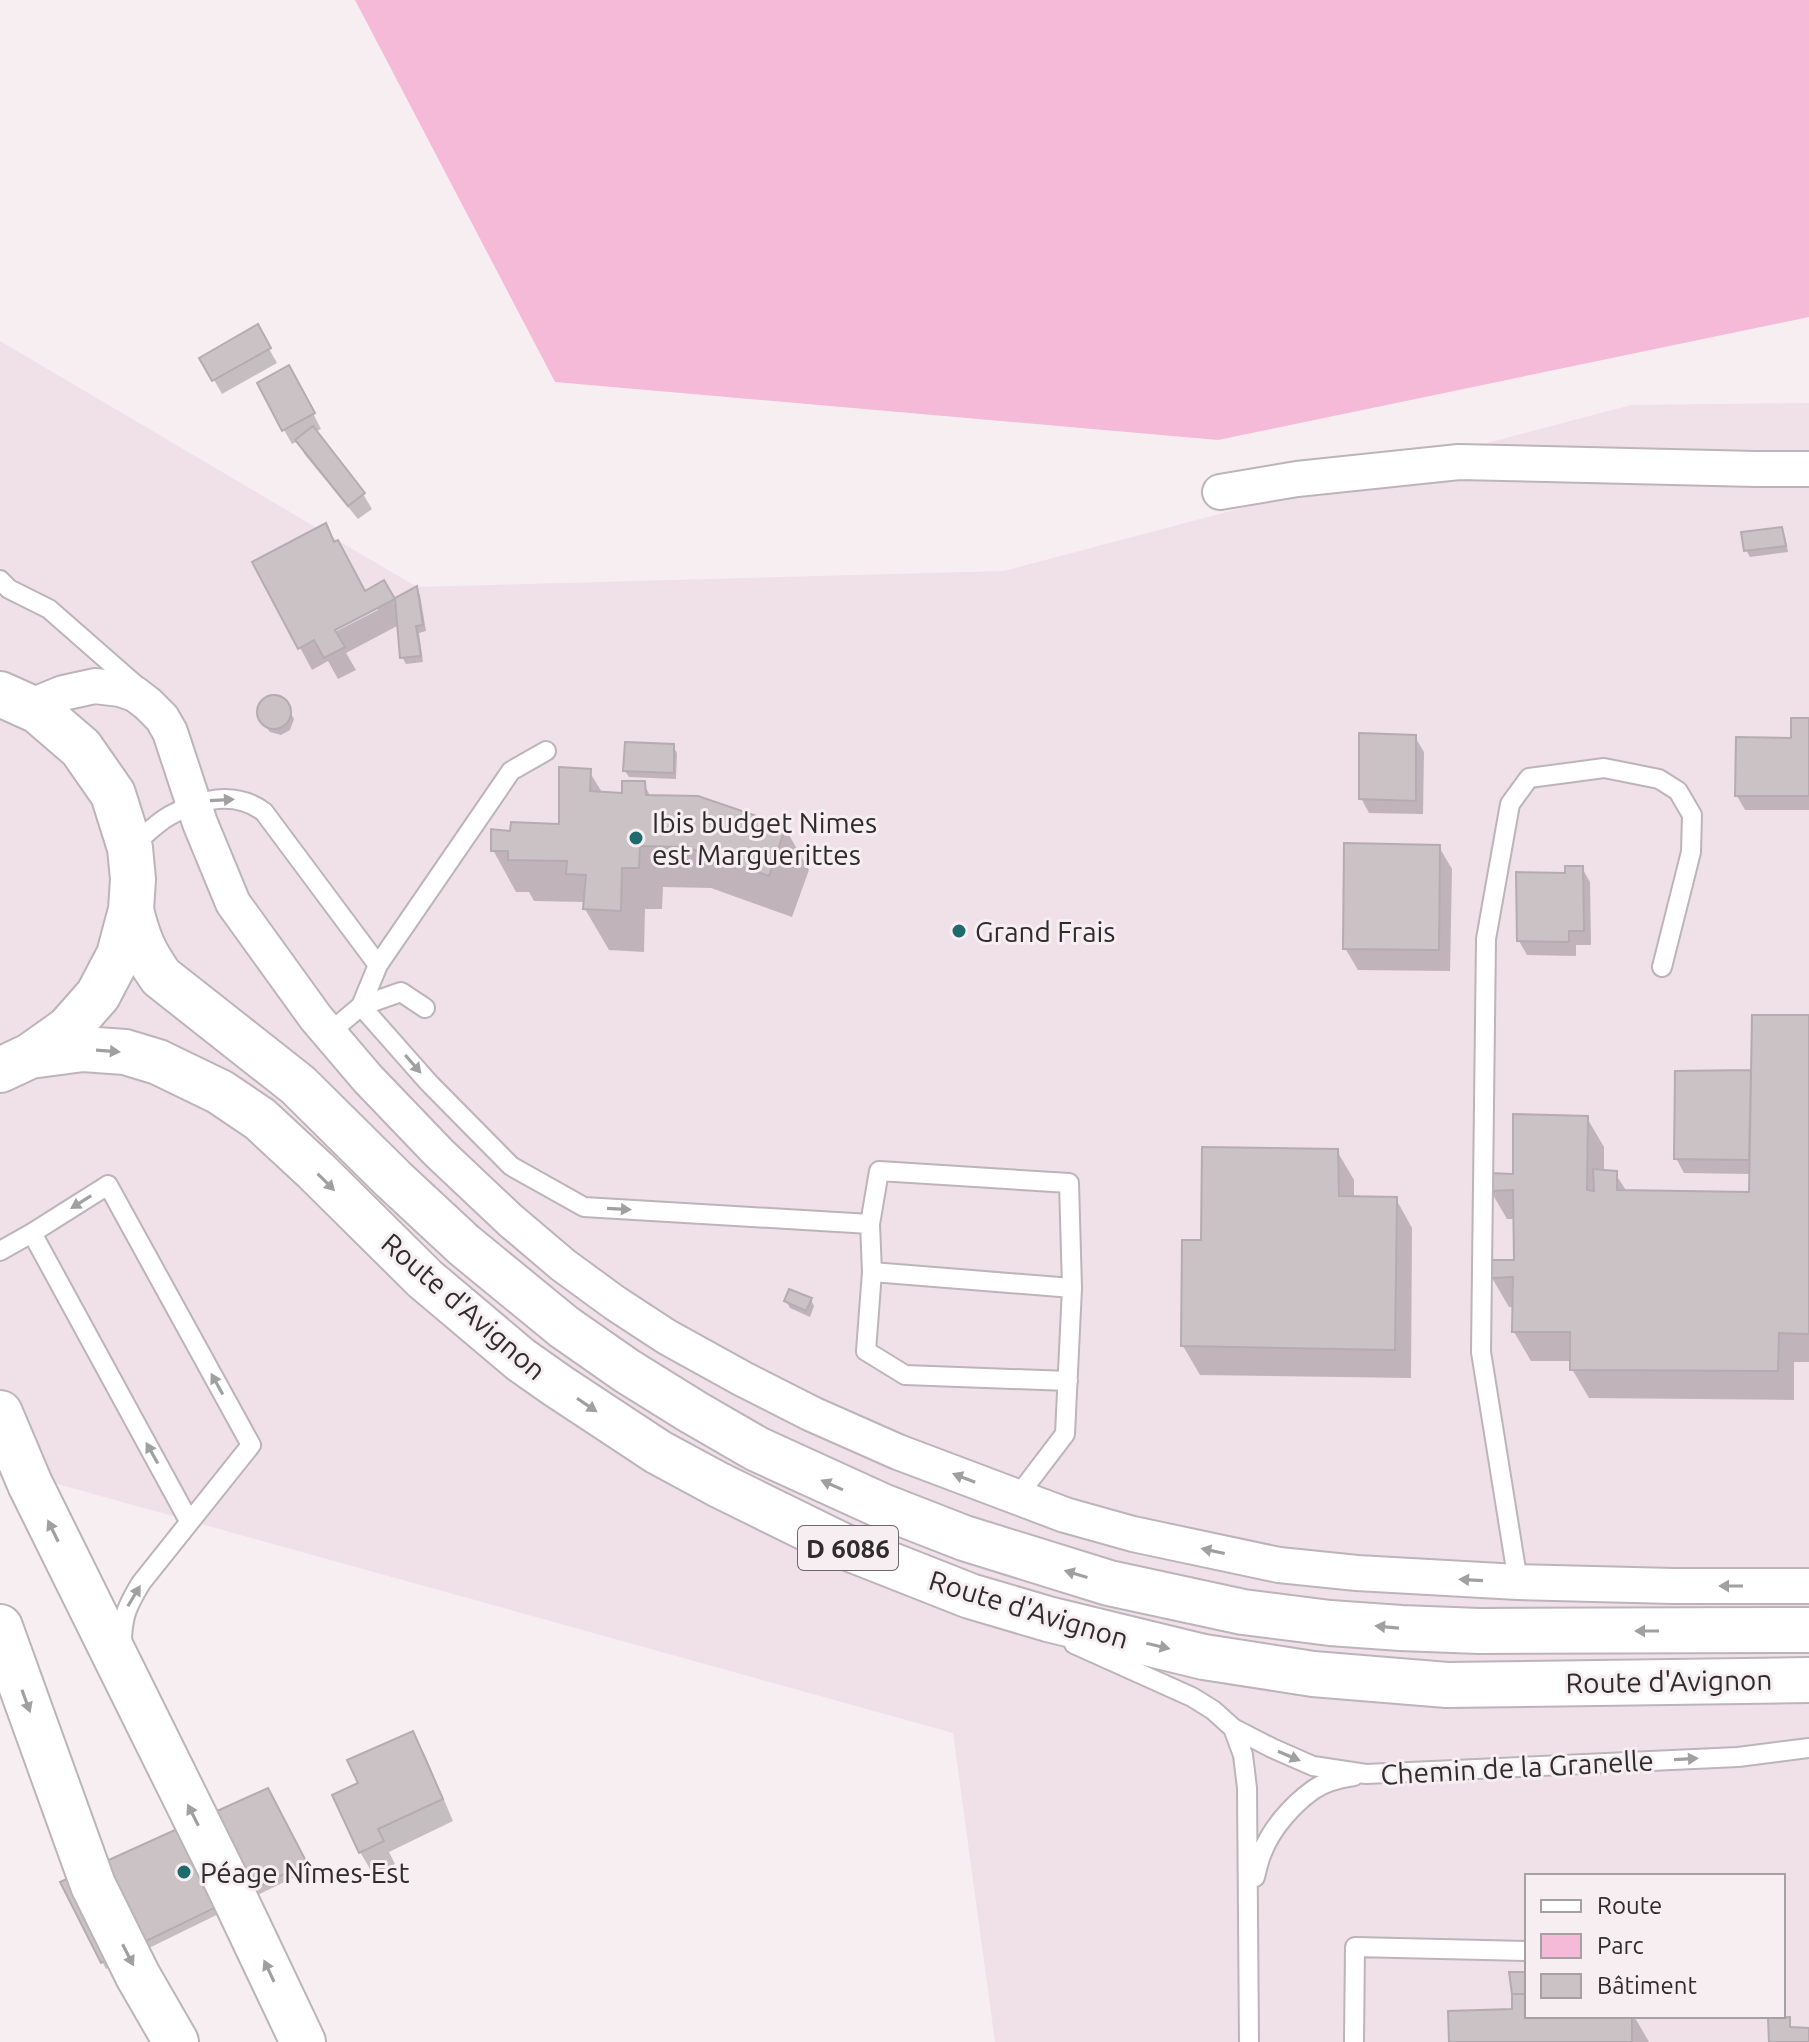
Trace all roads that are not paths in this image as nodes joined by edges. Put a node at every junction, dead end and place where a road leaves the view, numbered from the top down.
1 (1809, 469) edge
2 (1220, 492) dead end
3 (0, 580) edge
4 (15, 700) edge
5 (162, 718) junction
6 (546, 751) dead end
7 (193, 805) junction
8 (130, 848) junction
9 (131, 910) junction
10 (378, 965) junction
11 (1662, 967) dead end
12 (361, 1006) junction
13 (425, 1008) dead end
14 (329, 1033) junction
15 (15, 1063) edge
16 (870, 1224) junction
17 (32, 1233) junction
18 (0, 1251) edge
19 (872, 1272) junction
20 (1072, 1288) junction
21 (1068, 1381) junction
22 (0, 1413) edge
23 (1017, 1497) junction
24 (189, 1521) junction
25 (1518, 1582) junction
26 (1809, 1586) edge
27 (970, 1596) junction
28 (0, 1627) edge
29 (1809, 1630) edge
30 (121, 1671) junction
31 (1809, 1680) edge
32 (1233, 1728) junction
33 (1809, 1748) edge
34 (1366, 1774) junction
35 (1249, 1923) junction
36 (1525, 1951) edge
37 (176, 2042) edge
38 (303, 2042) edge
39 (1249, 2042) edge
40 (1354, 2042) edge

1 - 2 street
3 - 5 lane
4 - 5 street
4 - 8 main road
5 - 7 street
6 - 10 lane
7 - 8 lane
7 -> 10 lane
7 - 14 street
8 - 9 main road
9 - 15 main road
29 -> 9 main road, Route d'Avignon / D 6086
10 - 12 lane
11 - 25 lane
12 - 13 lane
12 - 14 lane
12 -> 16 lane
23 -> 14 street
15 -> 27 main road, Route d'Avignon / D 6086
16 - 19 lane
16 - 20 lane
17 - 18 lane
24 -> 17 lane
24 -> 17 lane
19 - 20 lane
19 - 21 lane
20 - 21 lane
21 - 23 lane
30 -> 22 main road
25 -> 23 street
30 -> 24 lane
26 -> 25 street
27 -> 31 main road, Route d'Avignon / D 6086
27 - 32 lane, Chemin de la Granelle
28 -> 37 main road
38 -> 30 main road
32 -> 34 lane, Chemin de la Granelle
32 - 35 lane
34 -> 33 lane, Chemin de la Granelle
34 - 35 lane
35 - 39 lane
36 - 40 lane

